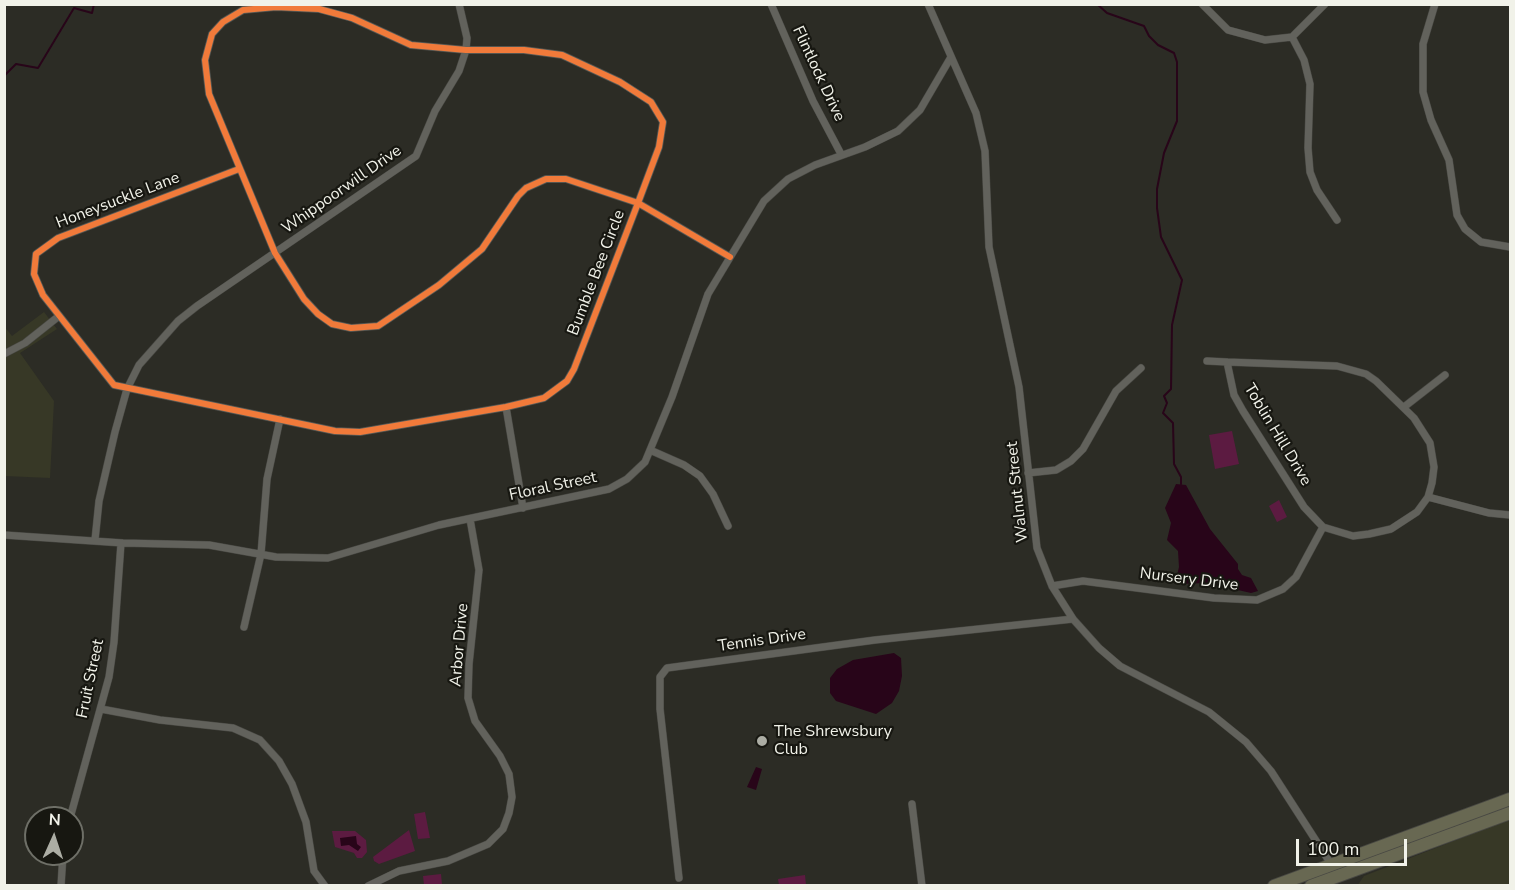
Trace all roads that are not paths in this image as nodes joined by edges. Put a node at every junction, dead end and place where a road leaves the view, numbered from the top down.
1 (459, 4) edge
2 (771, 4) edge
3 (928, 4) edge
4 (1202, 4) edge
5 (1325, 4) edge
6 (1435, 4) edge
7 (1292, 37) junction
8 (466, 51) junction
9 (951, 57) junction
10 (841, 154) junction
11 (239, 169) junction
12 (638, 203) junction
13 (1337, 220) dead end
14 (1510, 247) edge
15 (275, 253) junction
16 (730, 257) junction
17 (59, 316) junction
18 (4, 354) edge
19 (1207, 361) dead end
20 (1227, 362) junction
21 (1141, 368) dead end
22 (1445, 375) dead end
23 (127, 388) junction
24 (506, 407) junction
25 (1404, 407) junction
26 (280, 419) junction
27 (650, 450) junction
28 (1028, 474) junction
29 (1428, 497) junction
30 (524, 507) junction
31 (1510, 515) edge
32 (470, 519) junction
33 (728, 526) dead end
34 (1323, 527) junction
35 (4, 535) edge
36 (95, 540) junction
37 (121, 543) junction
38 (261, 554) junction
39 (1052, 586) junction
40 (1073, 619) junction
41 (244, 627) dead end
42 (101, 709) junction
43 (1510, 799) edge
44 (912, 804) dead end
45 (73, 806) edge
46 (1510, 813) edge
47 (1331, 864) junction
48 (62, 866) edge
49 (679, 878) dead end
50 (1341, 880) edge
51 (61, 885) edge
52 (325, 885) edge
53 (368, 885) edge
54 (922, 885) edge
55 (1274, 885) edge
56 (1311, 885) edge

1 - 8 street
2 - 10 street, Flintlock Drive
3 - 9 street, Walnut Street
4 - 7 street
5 - 7 street
6 - 14 street
7 - 13 street
8 - 11 street, Bumble Bee Circle
8 - 12 street, Bumble Bee Circle
8 - 15 street, Whippoorwill Drive
9 - 10 street, Floral Street
9 - 28 street, Walnut Street
10 - 16 street, Floral Street
11 - 15 street, Bumble Bee Circle
11 - 17 street, Honeysuckle Lane
12 - 15 street, Bumble Bee Circle
12 - 16 street, Bumble Bee Circle
12 - 24 street, Bumble Bee Circle
15 - 23 street, Whippoorwill Drive
16 - 27 street, Floral Street
17 - 18 street
17 - 23 street, Honeysuckle Lane
19 - 20 street
20 - 25 street, Toblin Hill Drive
20 - 34 street, Toblin Hill Drive
21 - 28 street
22 - 25 street
23 - 26 street, Bumble Bee Circle
23 - 36 street, Whippoorwill Drive
24 - 26 street, Bumble Bee Circle
24 - 30 street
25 - 29 street, Toblin Hill Drive
26 - 38 street
27 - 30 street, Floral Street
27 - 33 street
28 - 39 street, Walnut Street
29 - 31 street
29 - 34 street
30 - 32 street, Floral Street
32 - 38 street, Floral Street
32 - 53 street, Arbor Drive
34 - 39 street, Nursery Drive
35 - 36 street, Floral Street
36 - 37 street, Floral Street
37 - 38 street, Floral Street
37 - 42 street, Fruit Street
38 - 41 street
39 - 40 street, Walnut Street
40 - 47 street, Walnut Street
40 - 49 street, Tennis Drive
42 - 45 street, Fruit Street
42 - 52 street
43 - 47 highway
44 - 54 street
46 - 50 highway
47 - 55 highway
48 - 51 street
50 - 56 highway

